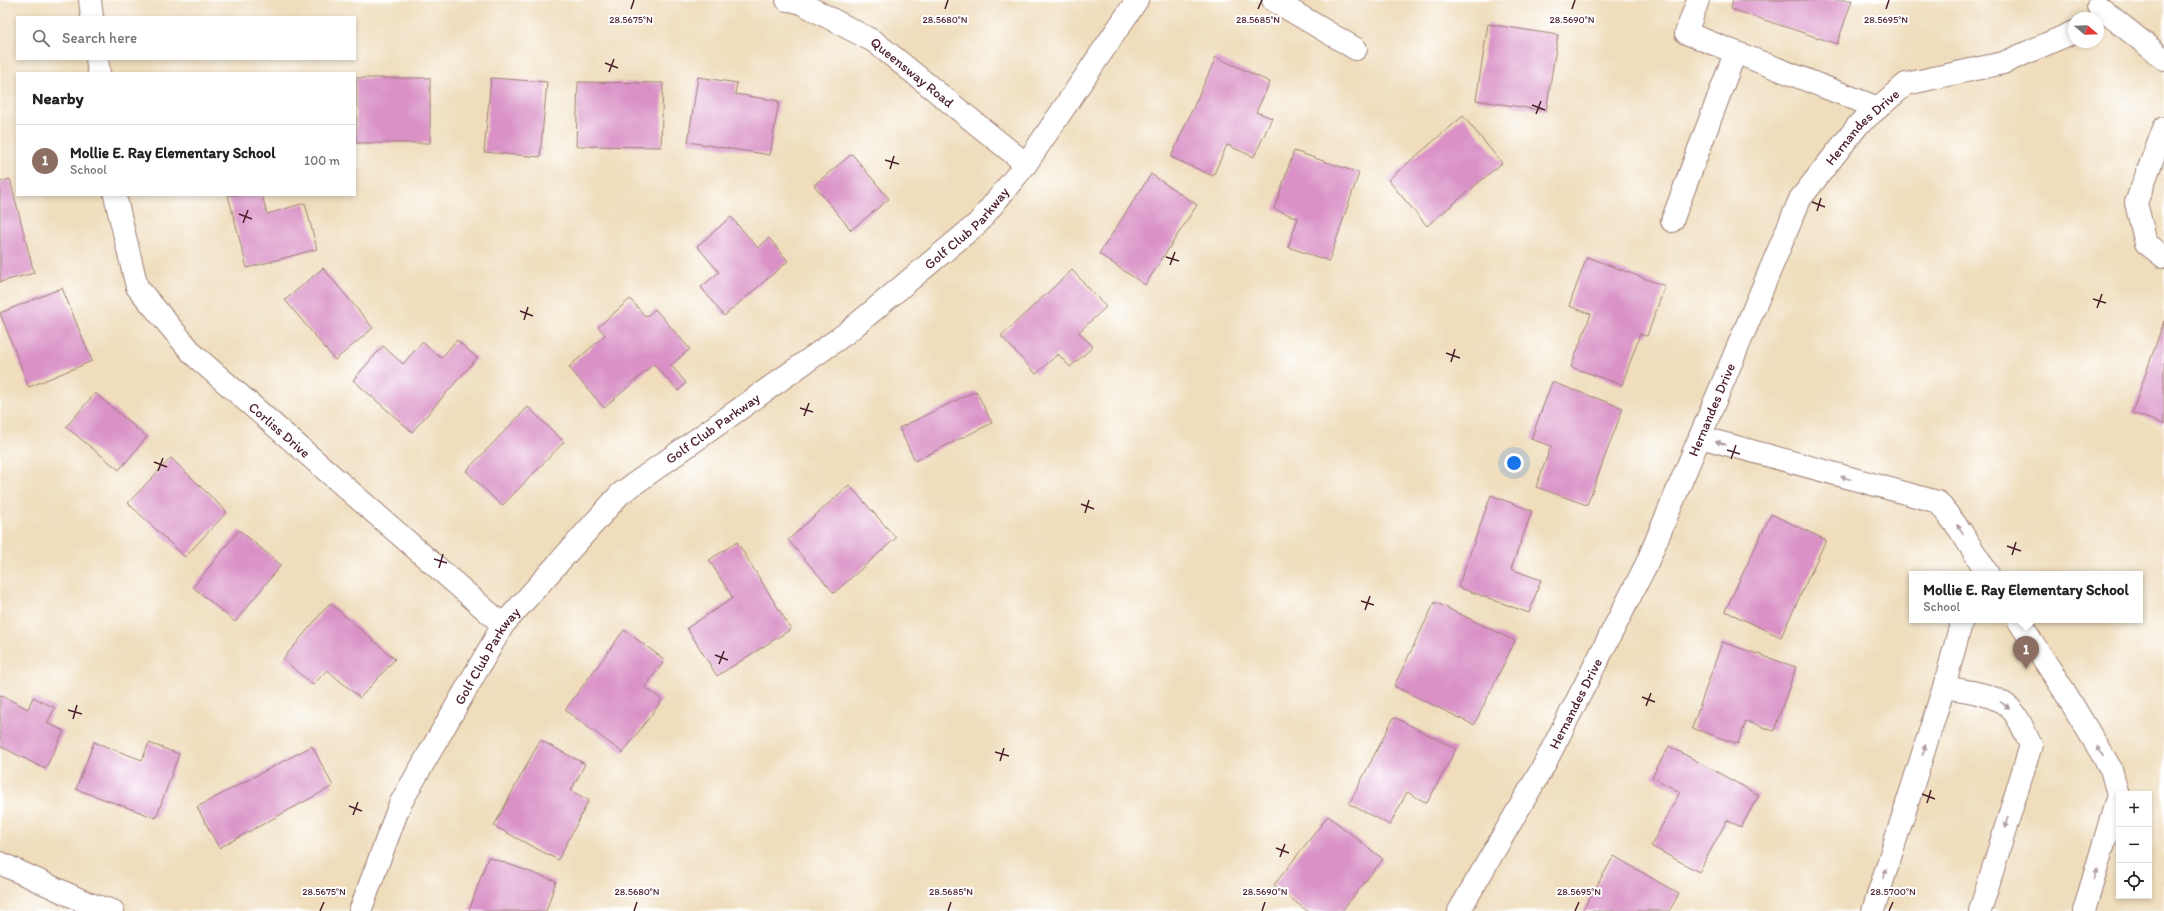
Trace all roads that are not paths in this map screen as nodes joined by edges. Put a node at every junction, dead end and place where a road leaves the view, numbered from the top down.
1 (90, 0) edge
2 (787, 0) edge
3 (1137, 0) edge
4 (1273, 0) edge
5 (1698, 0) edge
6 (2097, 8) edge
7 (92, 16) edge
8 (2068, 35) edge
9 (1356, 49) dead end
10 (1736, 53) junction
11 (2164, 59) edge
12 (97, 60) edge
13 (99, 72) edge
14 (1878, 108) junction
15 (2164, 128) edge
16 (1026, 164) junction
17 (115, 196) edge
18 (1672, 221) dead end
19 (2164, 257) edge
20 (1700, 437) junction
21 (1980, 569) edge
22 (1961, 623) edge
23 (2020, 623) edge
24 (503, 625) junction
25 (1944, 687) junction
26 (0, 863) edge
27 (113, 911) edge
28 (360, 911) edge
29 (1459, 911) edge
30 (1874, 911) edge
31 (1980, 911) edge
32 (2084, 911) edge

1 - 7 street
2 - 16 street, Queensway Road
3 - 16 street, Golf Club Parkway
4 - 9 street
5 - 10 street
6 - 11 street
8 - 14 street, Hernandes Drive
10 - 14 street
10 - 18 street
12 - 13 street
14 - 20 street, Hernandes Drive
15 - 19 street
16 - 24 street, Golf Club Parkway
17 - 24 street, Corliss Drive
21 -> 20 street
20 - 29 street, Hernandes Drive
22 - 25 street
32 -> 23 street
24 - 28 street, Golf Club Parkway
30 -> 25 street
25 -> 31 street
26 - 27 street

